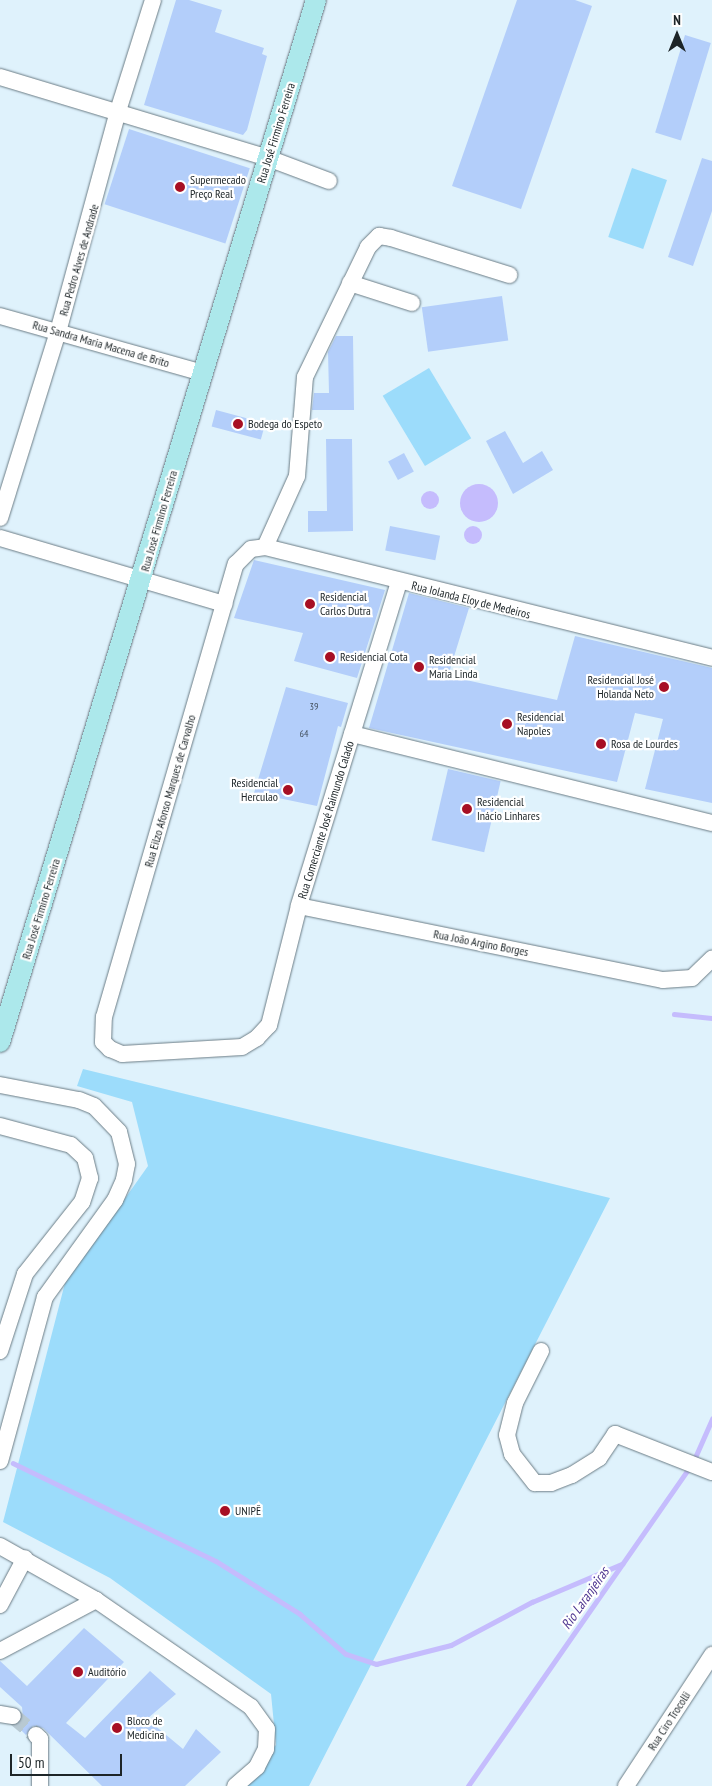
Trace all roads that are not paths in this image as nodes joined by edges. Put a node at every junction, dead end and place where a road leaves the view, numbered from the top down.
1 (153, 0) edge
2 (316, 0) edge
3 (0, 77) edge
4 (118, 111) junction
5 (268, 158) junction
6 (329, 181) dead end
7 (509, 275) dead end
8 (350, 283) junction
9 (412, 303) dead end
10 (0, 316) edge
11 (58, 332) junction
12 (203, 373) junction
13 (0, 518) edge
14 (0, 538) edge
15 (265, 547) junction
16 (142, 581) junction
17 (399, 582) junction
18 (224, 604) junction
19 (712, 658) edge
20 (352, 734) junction
21 (712, 823) edge
22 (299, 906) junction
23 (712, 959) edge
24 (0, 1042) edge
25 (242, 1047) joint
26 (0, 1085) edge
27 (0, 1126) edge
28 (0, 1351) edge
29 (541, 1351) dead end
30 (0, 1461) edge
31 (705, 1469) edge
32 (0, 1546) edge
33 (25, 1558) junction
34 (96, 1600) junction
35 (0, 1605) edge
36 (0, 1650) edge
37 (712, 1655) edge
38 (36, 1735) tunnel mouth
39 (630, 1785) edge
40 (40, 1786) edge
41 (236, 1786) edge

1 - 4 street, Rua Pedro Alves de Andrade
2 - 5 main road, Rua José Firmino Ferreira
3 - 4 street
4 - 5 street
4 - 11 street, Rua Pedro Alves de Andrade
5 - 6 street
5 - 12 main road, Rua José Firmino Ferreira
7 - 8 street
8 - 9 street
8 - 15 street
10 - 11 street, Rua Sandra Maria Macena de Brito
11 - 12 street, Rua Sandra Maria Macena de Brito
11 - 13 street, Rua Pedro Alves de Andrade
12 - 16 main road, Rua José Firmino Ferreira
14 - 16 street
15 - 17 street, Rua Iolanda Eloy de Medeiros
15 - 18 street, Rua Eilzo Afonso Marques de Carvalho
16 - 18 street
16 - 24 main road, Rua José Firmino Ferreira
17 - 19 street, Rua Iolanda Eloy de Medeiros
17 - 20 street, Rua Comerciante José Raimundo Calado
18 - 25 street, Rua Eilzo Afonso Marques de Carvalho
20 - 21 street
20 - 22 street, Rua Comerciante José Raimundo Calado
22 - 23 street, Rua João Argino Borges
22 - 25 street, Rua Comerciante José Raimundo Calado
26 - 30 street
27 - 28 street
29 - 31 street
32 - 33 street
33 - 34 street
33 - 35 street
34 - 36 street
34 - 41 street
37 - 39 street, Rua Ciro Trocolli
38 - 40 street

